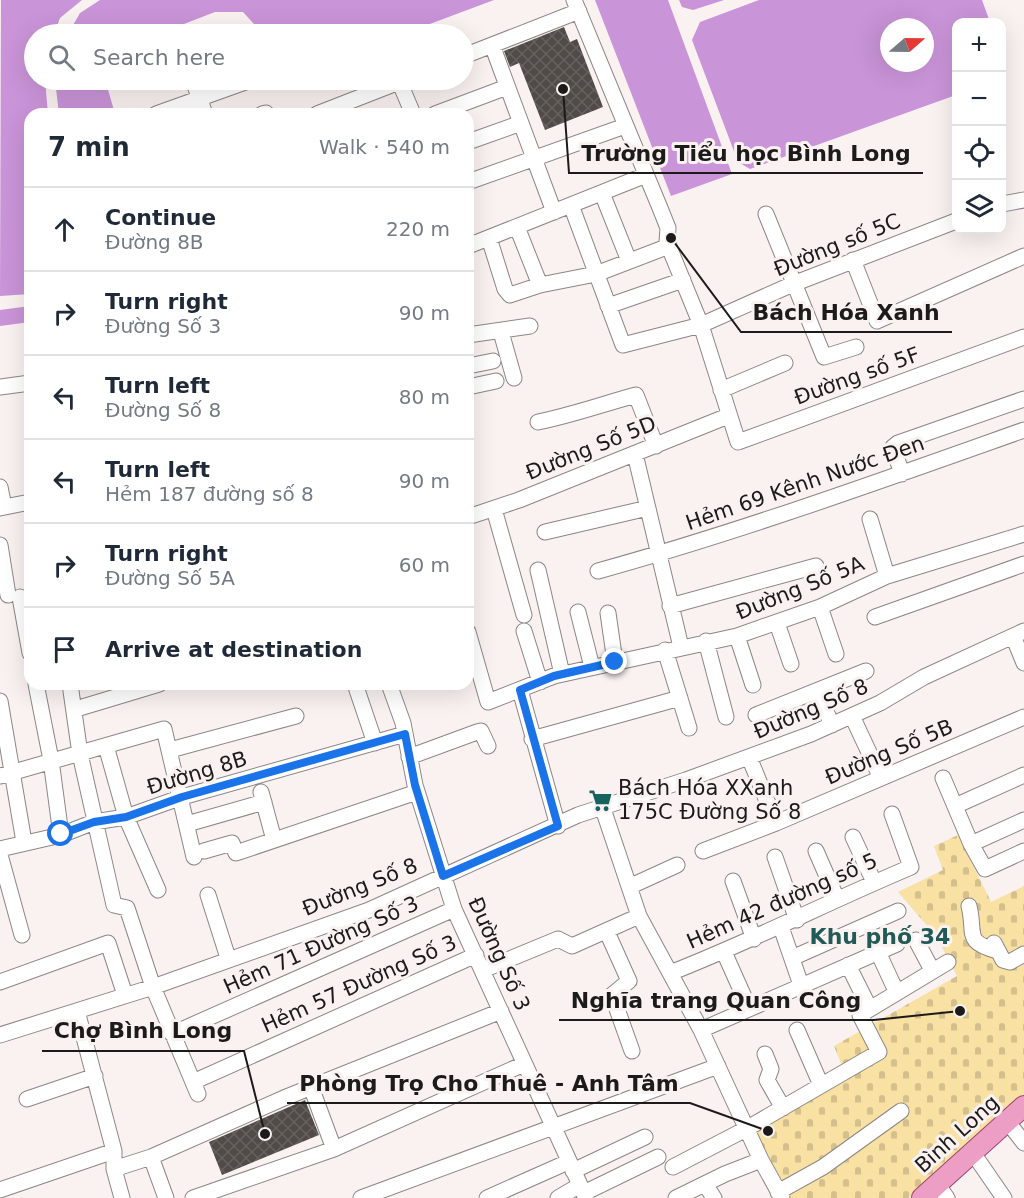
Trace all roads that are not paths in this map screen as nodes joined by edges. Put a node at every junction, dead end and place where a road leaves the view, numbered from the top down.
1 (577, 6) edge
2 (492, 45) junction
3 (474, 52) edge
4 (507, 87) junction
5 (196, 90) edge
6 (222, 90) edge
7 (377, 90) edge
8 (405, 90) edge
9 (199, 98) junction
10 (172, 108) edge
11 (203, 108) edge
12 (332, 108) edge
13 (411, 108) edge
14 (451, 108) edge
15 (521, 123) junction
16 (625, 126) junction
17 (474, 140) edge
18 (534, 160) junction
19 (646, 175) junction
20 (474, 180) edge
21 (602, 193) junction
22 (1024, 200) edge
23 (1006, 203) edge
24 (571, 205) junction
25 (554, 212) junction
26 (766, 214) dead end
27 (952, 223) edge
28 (517, 226) junction
29 (489, 238) junction
30 (474, 244) edge
31 (669, 246) junction
32 (1024, 256) edge
33 (853, 260) junction
34 (629, 261) junction
35 (596, 274) junction
36 (683, 280) junction
37 (793, 284) junction
38 (540, 285) junction
39 (608, 306) junction
40 (701, 325) junction
41 (530, 326) dead end
42 (501, 332) junction
43 (474, 334) edge
44 (1024, 337) edge
45 (856, 347) dead end
46 (493, 361) dead end
47 (785, 363) dead end
48 (474, 365) edge
49 (514, 378) dead end
50 (496, 381) dead end
51 (24, 385) edge
52 (474, 386) edge
53 (0, 387) edge
54 (721, 390) junction
55 (1024, 399) edge
56 (728, 416) junction
57 (538, 422) dead end
58 (1024, 429) edge
59 (656, 446) junction
60 (635, 454) junction
61 (902, 474) junction
62 (0, 487) edge
63 (24, 503) edge
64 (648, 507) junction
65 (2, 508) edge
66 (495, 509) junction
67 (474, 515) edge
68 (870, 519) dead end
69 (545, 532) dead end
70 (1024, 534) edge
71 (0, 545) edge
72 (657, 554) junction
73 (1024, 564) edge
74 (816, 566) dead end
75 (538, 570) dead end
76 (598, 571) dead end
77 (887, 576) junction
78 (670, 606) junction
79 (820, 607) junction
80 (578, 612) dead end
81 (608, 613) dead end
82 (24, 614) edge
83 (524, 615) dead end
84 (875, 617) dead end
85 (777, 623) junction
86 (524, 631) dead end
87 (1019, 633) edge
88 (737, 636) junction
89 (706, 641) junction
90 (673, 648) junction
91 (474, 653) edge
92 (836, 654) dead end
93 (615, 662) junction
94 (1024, 663) edge
95 (791, 664) dead end
96 (592, 667) junction
97 (866, 671) dead end
98 (562, 674) junction
99 (540, 682) junction
100 (753, 685) dead end
101 (37, 690) edge
102 (71, 690) edge
103 (133, 690) edge
104 (358, 690) edge
105 (391, 690) edge
106 (520, 690) junction
107 (817, 691) junction
108 (680, 698) junction
109 (0, 701) edge
110 (76, 709) junction
111 (756, 715) dead end
112 (296, 716) dead end
113 (852, 716) junction
114 (726, 717) dead end
115 (1024, 717) edge
116 (832, 725) junction
117 (689, 728) dead end
118 (405, 734) junction
119 (532, 739) junction
120 (375, 742) junction
121 (106, 746) junction
122 (488, 746) dead end
123 (170, 750) junction
124 (80, 754) junction
125 (749, 757) junction
126 (409, 758) junction
127 (51, 759) junction
128 (6, 774) edge
129 (1024, 775) edge
130 (881, 778) junction
131 (943, 778) dead end
132 (417, 792) junction
133 (182, 797) junction
134 (602, 806) junction
135 (955, 806) junction
136 (892, 814) dead end
137 (126, 817) junction
138 (1024, 820) edge
139 (94, 822) junction
140 (776, 823) junction
141 (187, 824) junction
142 (558, 826) junction
143 (61, 834) junction
144 (853, 837) dead end
145 (274, 840) junction
146 (24, 842) junction
147 (971, 844) junction
148 (0, 849) edge
149 (703, 851) dead end
150 (816, 851) dead end
151 (1024, 851) edge
152 (0, 855) edge
153 (774, 857) dead end
154 (677, 865) dead end
155 (443, 876) junction
156 (733, 881) dead end
157 (874, 882) junction
158 (631, 886) junction
159 (158, 890) dead end
160 (208, 895) dead end
161 (837, 898) junction
162 (969, 906) dead end
163 (454, 909) junction
164 (898, 911) dead end
165 (639, 916) junction
166 (797, 920) junction
167 (781, 927) junction
168 (607, 932) junction
169 (22, 935) dead end
170 (754, 939) junction
171 (916, 940) dead end
172 (897, 944) dead end
173 (724, 952) junction
174 (878, 952) junction
175 (1024, 954) edge
176 (476, 955) junction
177 (228, 958) junction
178 (792, 958) junction
179 (948, 962) dead end
180 (848, 965) junction
181 (483, 970) junction
182 (932, 970) junction
183 (670, 973) junction
184 (0, 982) edge
185 (801, 985) junction
186 (153, 987) junction
187 (896, 992) junction
188 (125, 995) junction
189 (869, 1007) junction
190 (749, 1008) junction
191 (77, 1011) junction
192 (501, 1011) junction
193 (701, 1030) junction
194 (797, 1030) dead end
195 (172, 1034) junction
196 (0, 1035) edge
197 (632, 1051) dead end
198 (765, 1054) dead end
199 (524, 1064) junction
200 (718, 1066) junction
201 (95, 1076) junction
202 (821, 1085) junction
203 (311, 1087) junction
204 (27, 1099) dead end
205 (1024, 1106) edge
206 (783, 1108) junction
207 (902, 1111) dead end
208 (1008, 1121) junction
209 (553, 1127) junction
210 (746, 1129) junction
211 (645, 1137) dead end
212 (1024, 1143) edge
213 (334, 1149) junction
214 (114, 1151) junction
215 (973, 1153) junction
216 (151, 1157) junction
217 (658, 1157) dead end
218 (760, 1160) junction
219 (571, 1166) junction
220 (673, 1167) dead end
221 (114, 1169) junction
222 (705, 1184) junction
223 (0, 1190) edge
224 (583, 1192) edge
225 (942, 1192) edge
226 (780, 1195) edge
227 (122, 1198) edge
228 (166, 1198) edge
229 (193, 1198) edge
230 (361, 1198) edge
231 (486, 1198) edge
232 (558, 1198) edge
233 (676, 1198) edge
234 (714, 1198) edge
235 (922, 1198) edge
236 (1004, 1198) edge

1 - 2 street
1 - 16 street
2 - 3 street
2 - 4 street
4 - 14 street
4 - 15 street
5 - 9 street
6 - 9 street
7 - 12 street
8 - 13 street
9 - 10 street
9 - 11 street
15 - 17 street
15 - 18 street
16 - 18 street
16 - 19 street
18 - 20 street
18 - 25 street
19 - 21 street
19 - 31 street
21 - 24 street
21 - 34 street
22 - 23 street
24 - 25 street
24 - 35 street
25 - 28 street
26 - 37 street
27 - 33 street, Đường số 5C
28 - 29 street
28 - 38 street
29 - 30 street
29 - 38 street
31 - 34 street
31 - 36 street
32 - 33 street
33 - 37 street, Đường số 5C
34 - 35 street
35 - 38 street
35 - 39 street
36 - 39 street
36 - 40 street
37 - 40 street, Đường số 5C
37 - 45 street
39 - 40 street, Đường số 5C
40 - 54 street
41 - 42 street
42 - 43 street
42 - 49 street
44 - 56 street, Đường số 5F
46 - 48 street
47 - 54 street
50 - 52 street
51 - 53 street
54 - 56 street
55 - 61 street
56 - 59 street, Đường Số 5D
57 - 59 street
58 - 61 street, Hẻm 69 Kênh Nước Đen
59 - 60 street, Đường Số 5D
60 - 64 street
60 - 66 street, Đường Số 5D
61 - 72 street, Hẻm 69 Kênh Nước Đen
62 - 65 street
63 - 65 street
64 - 69 street
64 - 72 street
66 - 67 street, Đường Số 5D
66 - 83 street
68 - 77 street
70 - 77 street, Đường Số 5A
71 - 82 street
72 - 76 street, Hẻm 69 Kênh Nước Đen
72 - 78 street
73 - 84 street
74 - 78 street
75 - 98 street
77 - 79 street, Đường Số 5A
78 - 90 street
79 - 85 street, Đường Số 5A
79 - 92 street
80 - 96 street
81 - 93 street
85 - 88 street, Đường Số 5A
85 - 95 street
86 - 99 street
87 - 94 street
87 - 113 street, Đường Số 8
88 - 89 street, Đường Số 5A
88 - 100 street
89 - 90 street, Đường Số 5A
89 - 114 street
90 - 93 street, Đường Số 5A
90 - 108 street
91 - 106 street, Đường Số 5A
93 - 96 street, Đường Số 5A
96 - 98 street, Đường Số 5A
97 - 107 street
98 - 99 street, Đường Số 5A
99 - 106 street, Đường Số 5A
101 - 127 street
102 - 110 street
103 - 110 street
104 - 120 street
105 - 118 street, Đường Số 3
106 - 119 street
107 - 111 street
107 - 116 street
108 - 117 street
108 - 119 street
109 - 128 street
110 - 124 street
112 - 123 street
113 - 116 street, Đường Số 8
113 - 130 street
115 - 130 street, Đường Số 5B
116 - 125 street, Đường Số 8
118 - 120 street, Đường 8B
118 - 126 street, Đường Số 3
119 - 142 street
120 - 133 street, Đường 8B
121 - 123 street
121 - 124 street
121 - 137 street
122 - 126 street
123 - 133 street
124 - 127 street
124 - 139 street
125 - 134 street, Đường Số 8
125 - 140 street
126 - 132 street, Đường Số 3
127 - 128 street
127 - 143 street
128 - 146 street
129 - 135 street
130 - 140 street, Đường Số 5B
131 - 135 street
132 - 145 street
132 - 155 street, Đường Số 3
133 - 137 street, Đường 8B
133 - 141 street
134 - 142 street, Đường Số 8
134 - 158 street
135 - 147 street
136 - 157 street, Hẻm 42 đường số 5
137 - 139 street, Đường 8B
137 - 159 street
138 - 147 street
139 - 143 street, Đường 8B
139 - 186 street
140 - 149 street, Đường Số 5B
141 - 145 street
141 - 145 street
142 - 155 street, Đường Số 8
143 - 146 street, Đường 8B
144 - 157 street
146 - 148 street, Đường 8B
147 - 151 street
150 - 161 street
152 - 169 street
153 - 166 street
154 - 158 street
155 - 163 street, Đường Số 3
155 - 177 street, Đường Số 8
156 - 170 street
157 - 161 street, Hẻm 42 đường số 5
158 - 165 street
160 - 177 street
161 - 166 street, Hẻm 42 đường số 5
162 - 175 street
163 - 176 street, Đường Số 3
163 - 195 street, Hẻm 71 Đường Số 3
164 - 178 street
165 - 168 street
165 - 183 street
166 - 167 street, Hẻm 42 đường số 5
167 - 170 street, Hẻm 42 đường số 5
167 - 178 street
168 - 181 street
168 - 197 street
170 - 173 street, Hẻm 42 đường số 5
171 - 182 street
172 - 174 street
173 - 183 street, Hẻm 42 đường số 5
173 - 190 street
174 - 180 street
174 - 187 street
176 - 181 street, Đường Số 3
176 - 195 street, Hẻm 57 Đường Số 3
177 - 186 street, Đường Số 8
178 - 185 street
179 - 182 street
180 - 185 street
180 - 189 street
181 - 192 street, Đường Số 3
182 - 187 street
183 - 193 street
184 - 188 street
185 - 190 street
186 - 188 street, Đường Số 8
186 - 195 street
187 - 189 street
188 - 191 street, Đường Số 8
189 - 202 street
190 - 193 street
191 - 196 street, Đường Số 8
191 - 201 street
192 - 199 street, Đường Số 3
192 - 203 street
193 - 200 street
194 - 202 street
198 - 206 street
199 - 209 street, Đường Số 3
199 - 213 street
200 - 209 street
200 - 210 street
201 - 204 street
201 - 214 street
202 - 206 street
203 - 213 street
203 - 216 street
205 - 208 main road, Bình Long
206 - 210 street
207 - 226 street
208 - 212 street
208 - 215 main road, Bình Long
209 - 219 street, Đường Số 3
209 - 230 street
210 - 218 street
210 - 220 street
211 - 219 street
213 - 229 street
214 - 221 street
214 - 223 street
215 - 225 main road, Bình Long
215 - 236 street
216 - 221 street
216 - 228 street
217 - 224 street
218 - 222 street
218 - 226 street
219 - 224 street, Đường Số 3
219 - 231 street
221 - 227 street
222 - 233 street
222 - 234 street
224 - 232 street
225 - 235 main road, Bình Long

